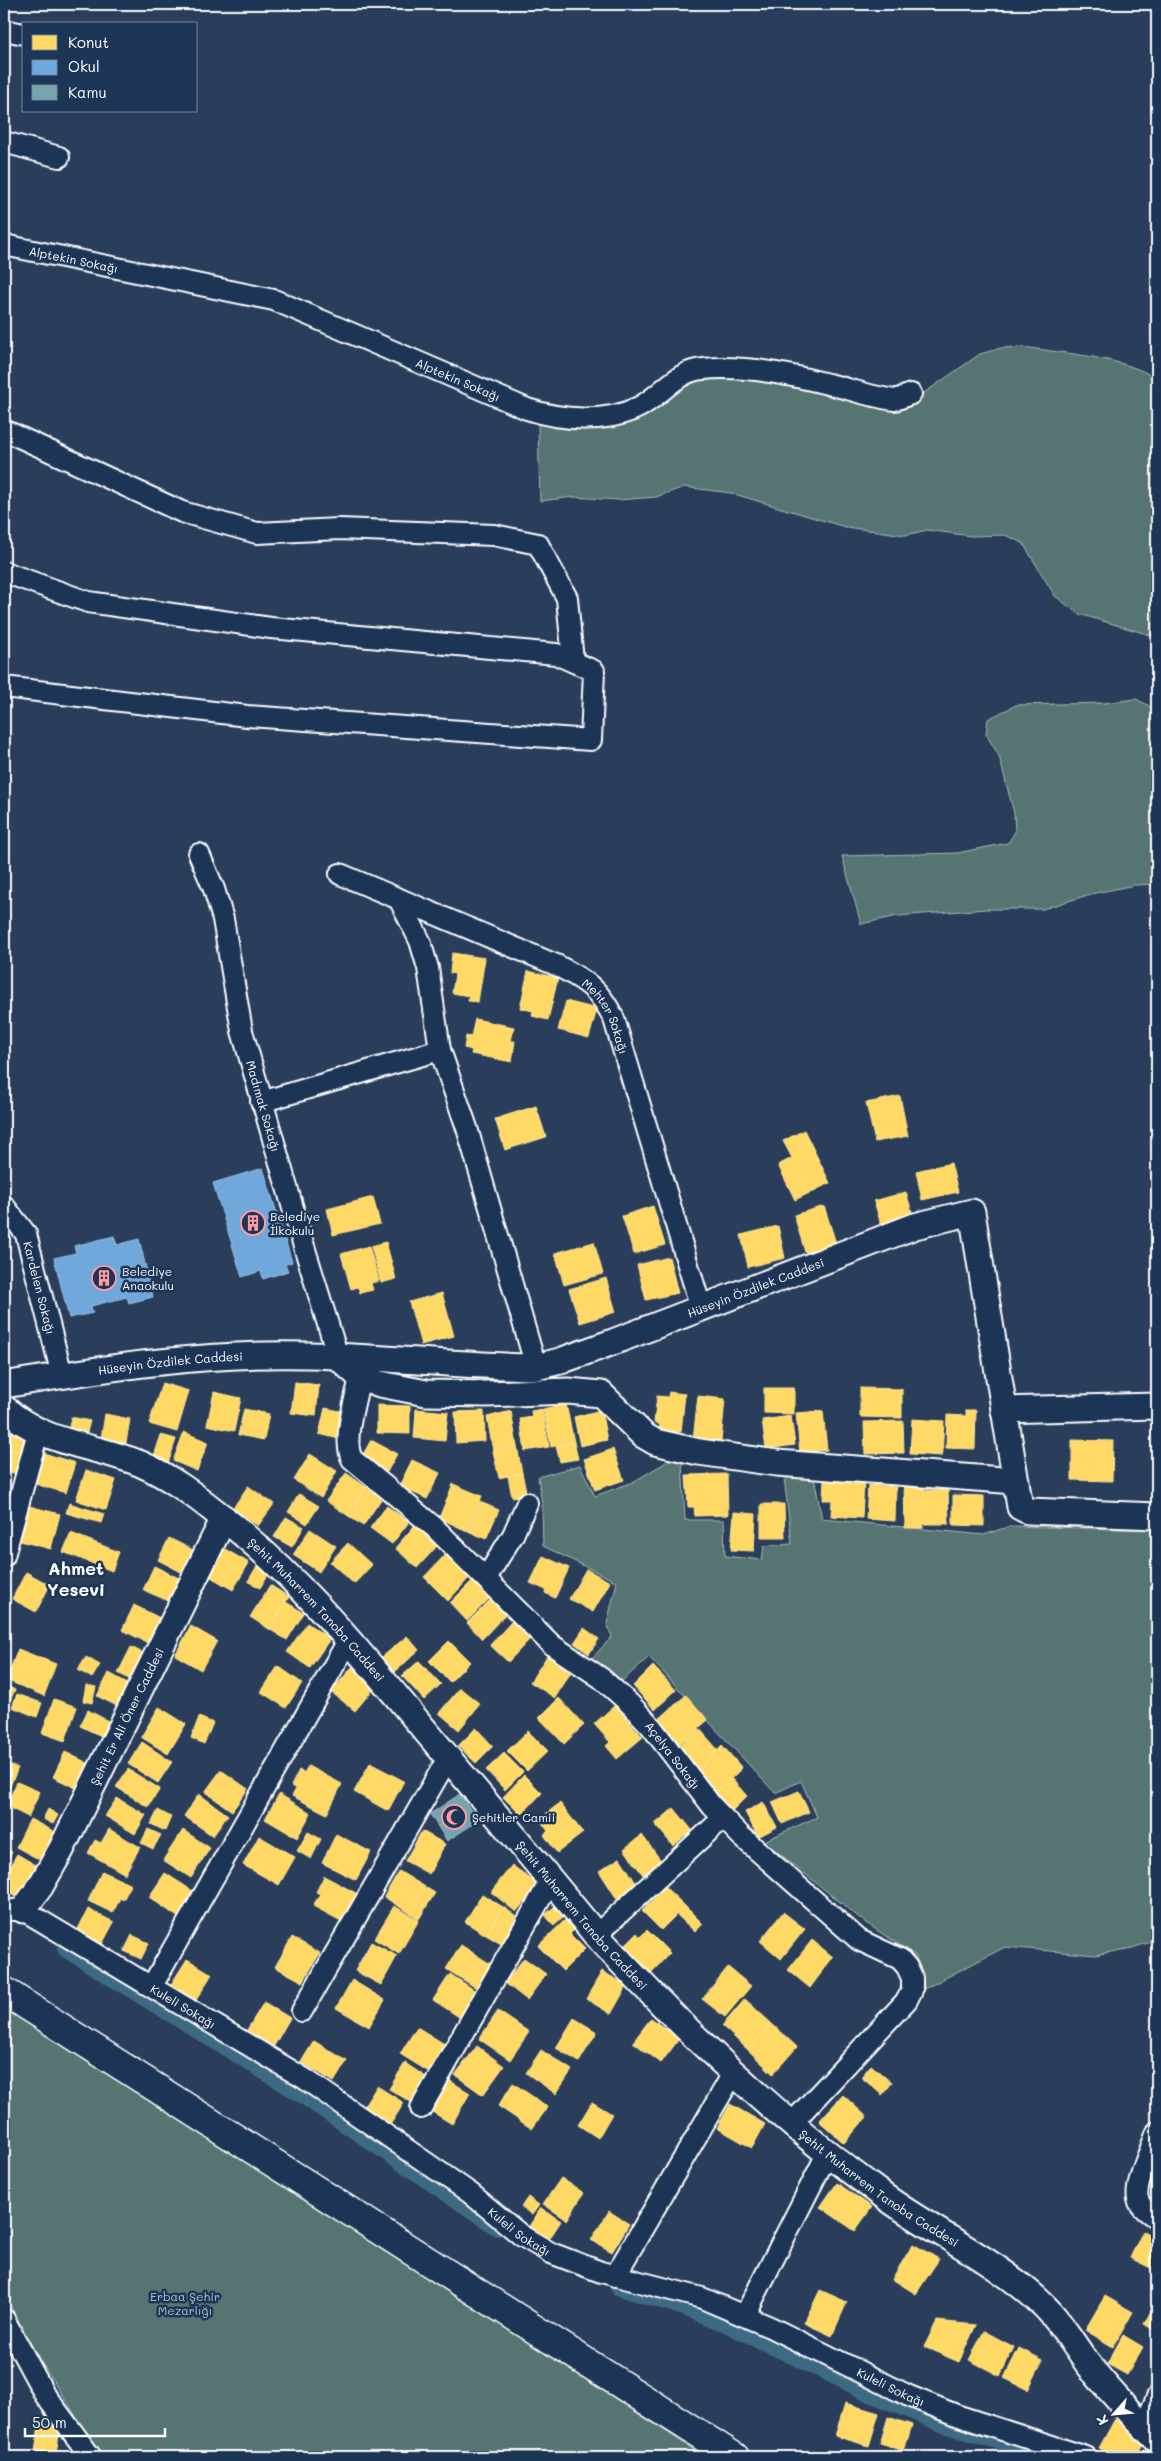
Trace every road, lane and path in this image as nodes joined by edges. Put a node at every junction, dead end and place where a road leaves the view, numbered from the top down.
1 (4, 30) edge
2 (22, 34) edge
3 (4, 142) edge
4 (59, 157) dead end
5 (4, 245) edge
6 (911, 394) dead end
7 (4, 430) edge
8 (4, 572) edge
9 (573, 661) junction
10 (4, 687) edge
11 (199, 854) dead end
12 (340, 874) dead end
13 (399, 899) junction
14 (440, 1050) junction
15 (261, 1102) junction
16 (4, 1206) edge
17 (701, 1308) junction
18 (338, 1357) junction
19 (536, 1367) junction
20 (62, 1376) junction
21 (360, 1377) junction
22 (4, 1402) edge
23 (1157, 1406) edge
24 (1004, 1410) junction
25 (38, 1432) junction
26 (1016, 1481) junction
27 (527, 1503) dead end
28 (1157, 1516) edge
29 (224, 1518) junction
30 (4, 1556) edge
31 (486, 1578) junction
32 (348, 1639) junction
33 (448, 1758) junction
34 (723, 1818) junction
35 (551, 1880) junction
36 (13, 1910) edge
37 (596, 1935) junction
38 (158, 1977) dead end
39 (4, 1991) edge
40 (302, 2011) dead end
41 (734, 2072) junction
42 (421, 2108) dead end
43 (791, 2124) junction
44 (1157, 2132) edge
45 (828, 2154) junction
46 (1157, 2218) edge
47 (615, 2276) junction
48 (745, 2315) junction
49 (4, 2319) edge
50 (1157, 2397) edge
51 (1150, 2433) edge
52 (91, 2457) edge
53 (734, 2457) edge
54 (1086, 2457) edge

1 - 2 street
3 - 4 street
5 - 6 street, Alptekin Sokağı
7 - 9 street
8 - 9 street
9 - 10 street
11 - 15 street, Madımak Sokağı
12 - 13 street, Mehter Sokağı
13 - 14 street
13 - 17 street, Mehter Sokağı
14 - 15 street
14 - 19 street
15 - 18 street, Madımak Sokağı
16 - 20 street, Kardelen Sokağı
17 - 19 street, Hüseyin Özdilek Caddesi
17 - 24 street, Hüseyin Özdilek Caddesi
18 - 19 street, Hüseyin Özdilek Caddesi
18 - 20 street, Hüseyin Özdilek Caddesi
18 - 21 street
20 - 22 street, Hüseyin Özdilek Caddesi
21 - 26 street
21 - 31 street, Açelya Sokağı
22 - 25 street, Şehit Muharrem Tanoba Caddesi
23 - 24 street
24 - 26 street, Hüseyin Özdilek Caddesi
25 - 29 street, Şehit Muharrem Tanoba Caddesi
25 - 30 street
26 - 28 street, Hüseyin Özdilek Caddesi
27 - 31 street
29 - 32 street, Şehit Muharrem Tanoba Caddesi
29 - 36 street, Şehit Er Ali Öner Caddesi
31 - 34 street, Açelya Sokağı
32 - 33 street, Şehit Muharrem Tanoba Caddesi
32 - 38 street
33 - 35 street, Şehit Muharrem Tanoba Caddesi
33 - 40 street
34 - 37 street
34 - 43 street, Açelya Sokağı
35 - 37 street, Şehit Muharrem Tanoba Caddesi
35 - 42 street
36 - 47 street, Kuleli Sokağı
37 - 41 street, Şehit Muharrem Tanoba Caddesi
39 - 53 main road
41 - 43 street, Şehit Muharrem Tanoba Caddesi
41 - 47 street
43 - 45 street, Şehit Muharrem Tanoba Caddesi
44 - 46 street
45 - 48 street
45 - 51 street, Şehit Muharrem Tanoba Caddesi
47 - 48 street, Kuleli Sokağı
48 - 54 street, Kuleli Sokağı
49 - 52 street
50 - 51 street

